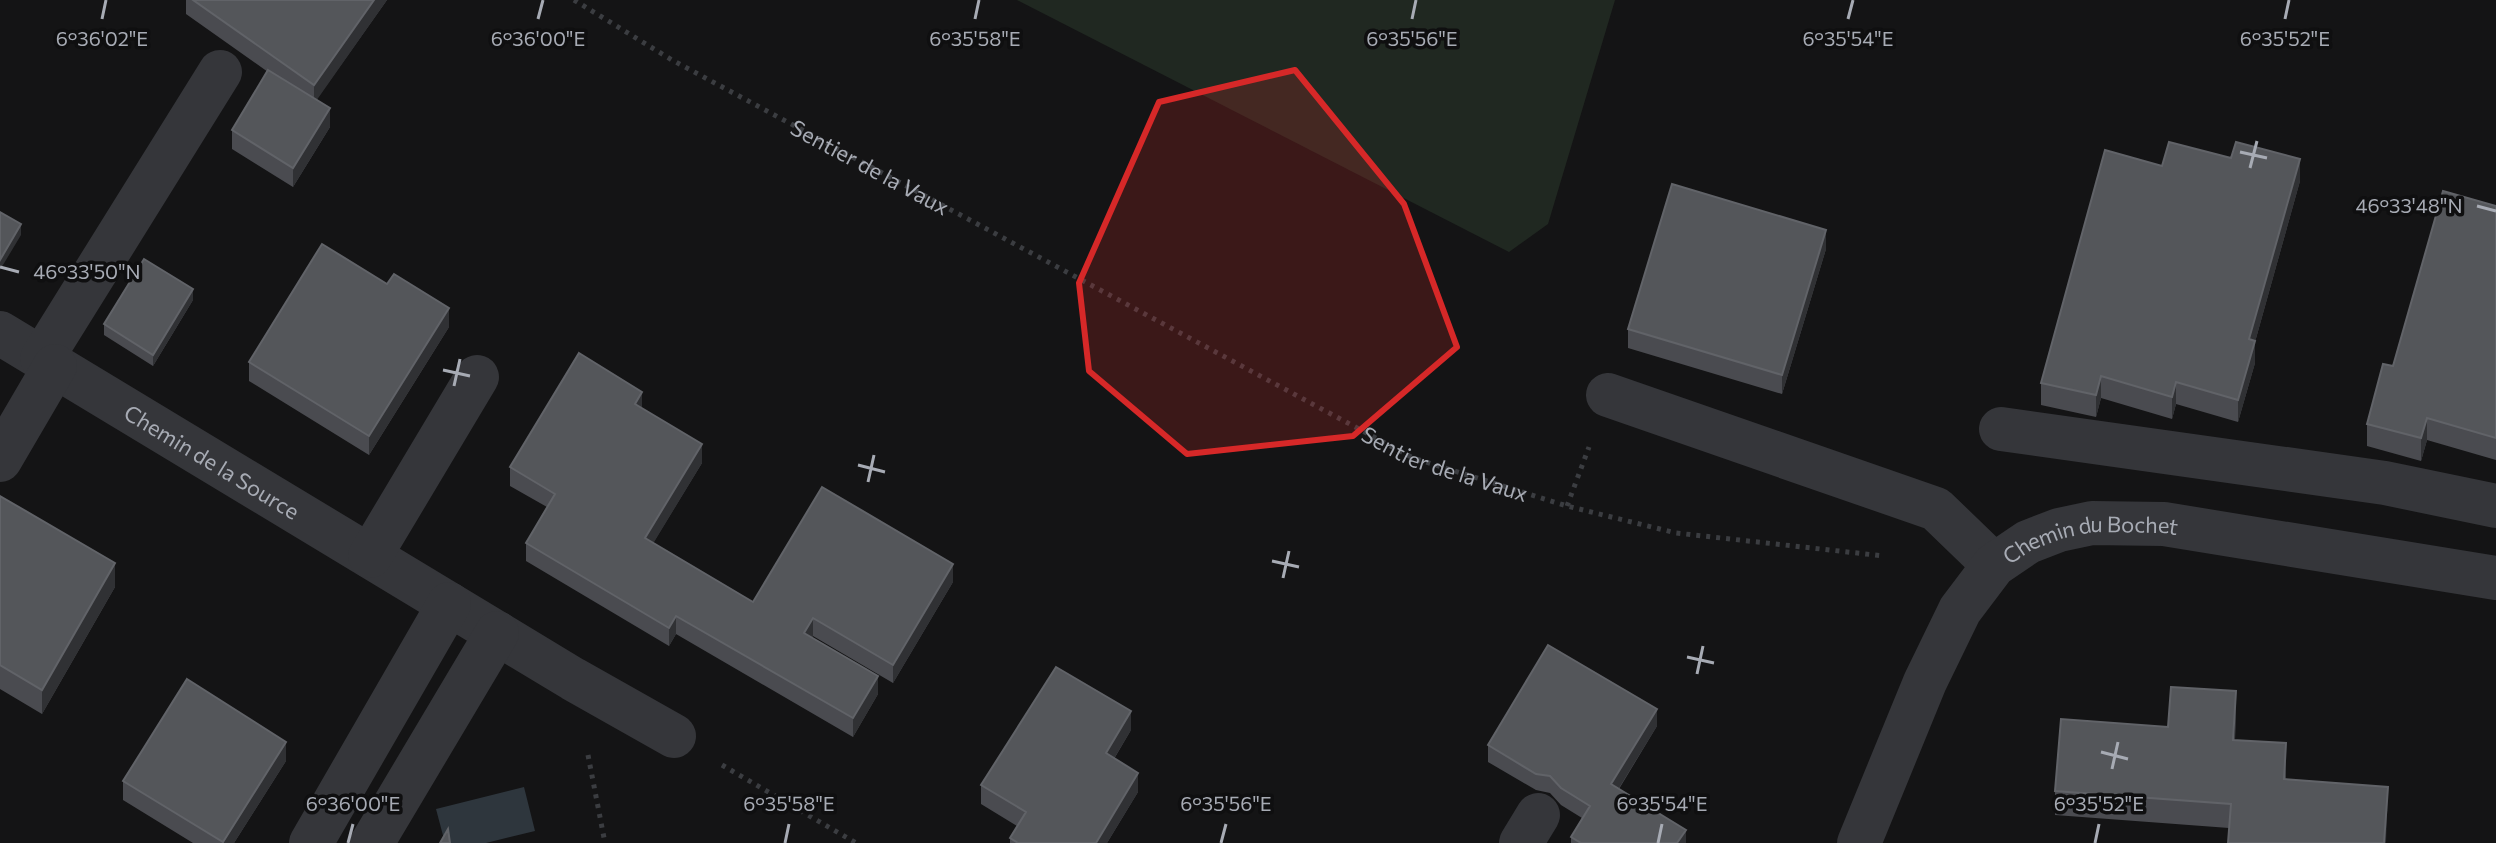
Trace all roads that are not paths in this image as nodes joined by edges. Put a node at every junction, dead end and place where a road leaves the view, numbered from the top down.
1 (220, 72) dead end
2 (0, 333) edge
3 (49, 362) junction
4 (477, 377) dead end
5 (1608, 395) dead end
6 (2001, 429) dead end
7 (0, 460) edge
8 (2496, 506) edge
9 (370, 556) junction
10 (1994, 565) junction
11 (2496, 578) edge
12 (449, 604) junction
13 (497, 633) junction
14 (674, 736) road end
15 (311, 843) edge
16 (372, 843) edge
17 (1859, 843) edge

1 - 3 street
2 - 3 street, Chemin de la Source
3 - 7 street
3 - 9 street, Chemin de la Source
4 - 9 street
5 - 10 street
6 - 8 street
9 - 12 street, Chemin de la Source
10 - 11 street, Chemin du Bochet
10 - 17 street, Chemin du Bochet
12 - 13 street, Chemin de la Source
12 - 15 street
13 - 14 street, Chemin de la Source
13 - 16 street

